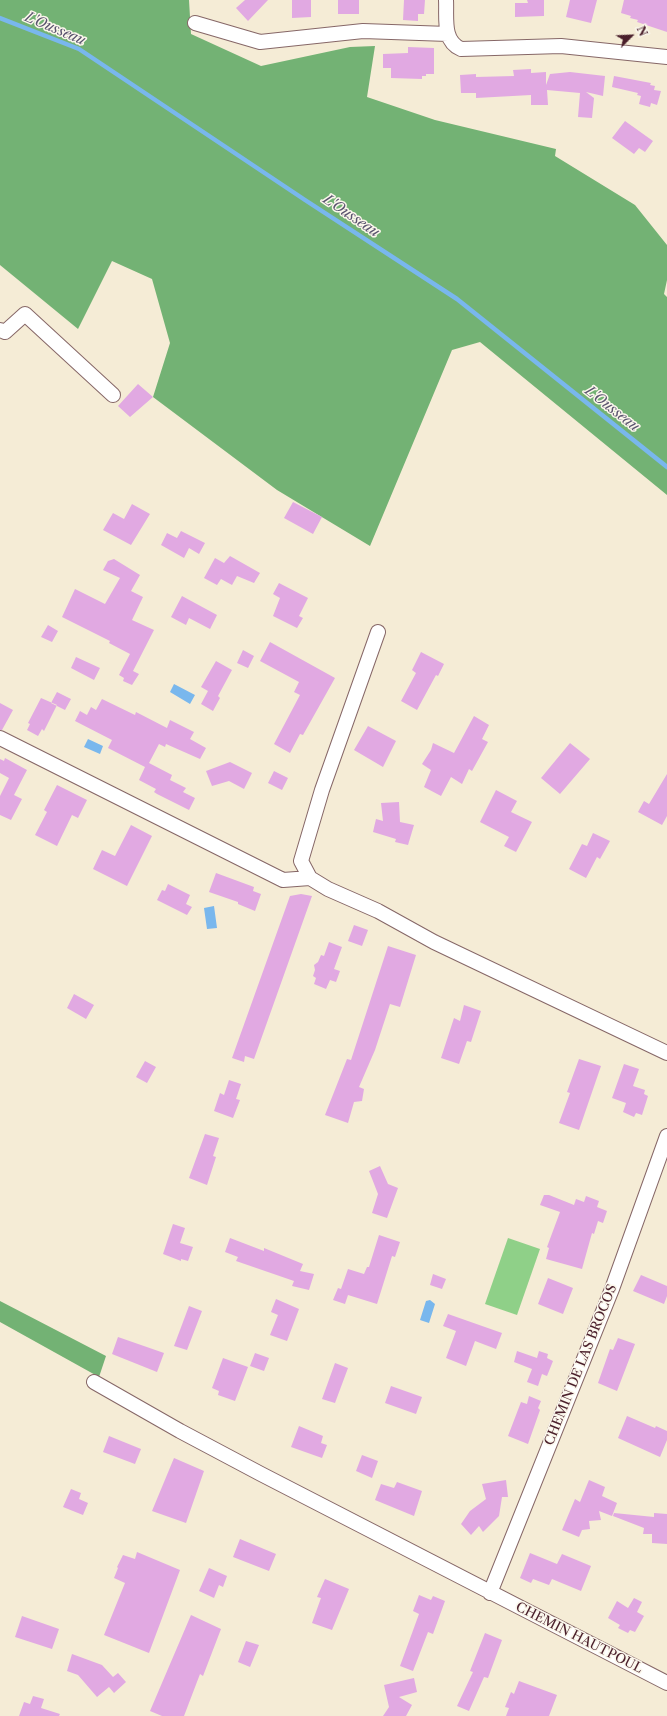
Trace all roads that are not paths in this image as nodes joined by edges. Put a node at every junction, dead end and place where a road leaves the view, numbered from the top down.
1 (446, 0) edge
2 (195, 23) dead end
3 (448, 34) junction
4 (667, 57) edge
5 (0, 330) edge
6 (113, 394) dead end
7 (378, 632) dead end
8 (0, 738) edge
9 (310, 878) junction
10 (667, 1053) edge
11 (667, 1136) edge
12 (94, 1382) dead end
13 (490, 1593) junction
14 (667, 1683) edge

1 - 3 street
2 - 3 street
3 - 4 street
5 - 6 street
7 - 9 street
8 - 9 street
9 - 10 street
11 - 13 street, CHEMIN DE LAS BROCOS
12 - 13 street, CHEMIN HAUTPOUL
13 - 14 street, CHEMIN HAUTPOUL

